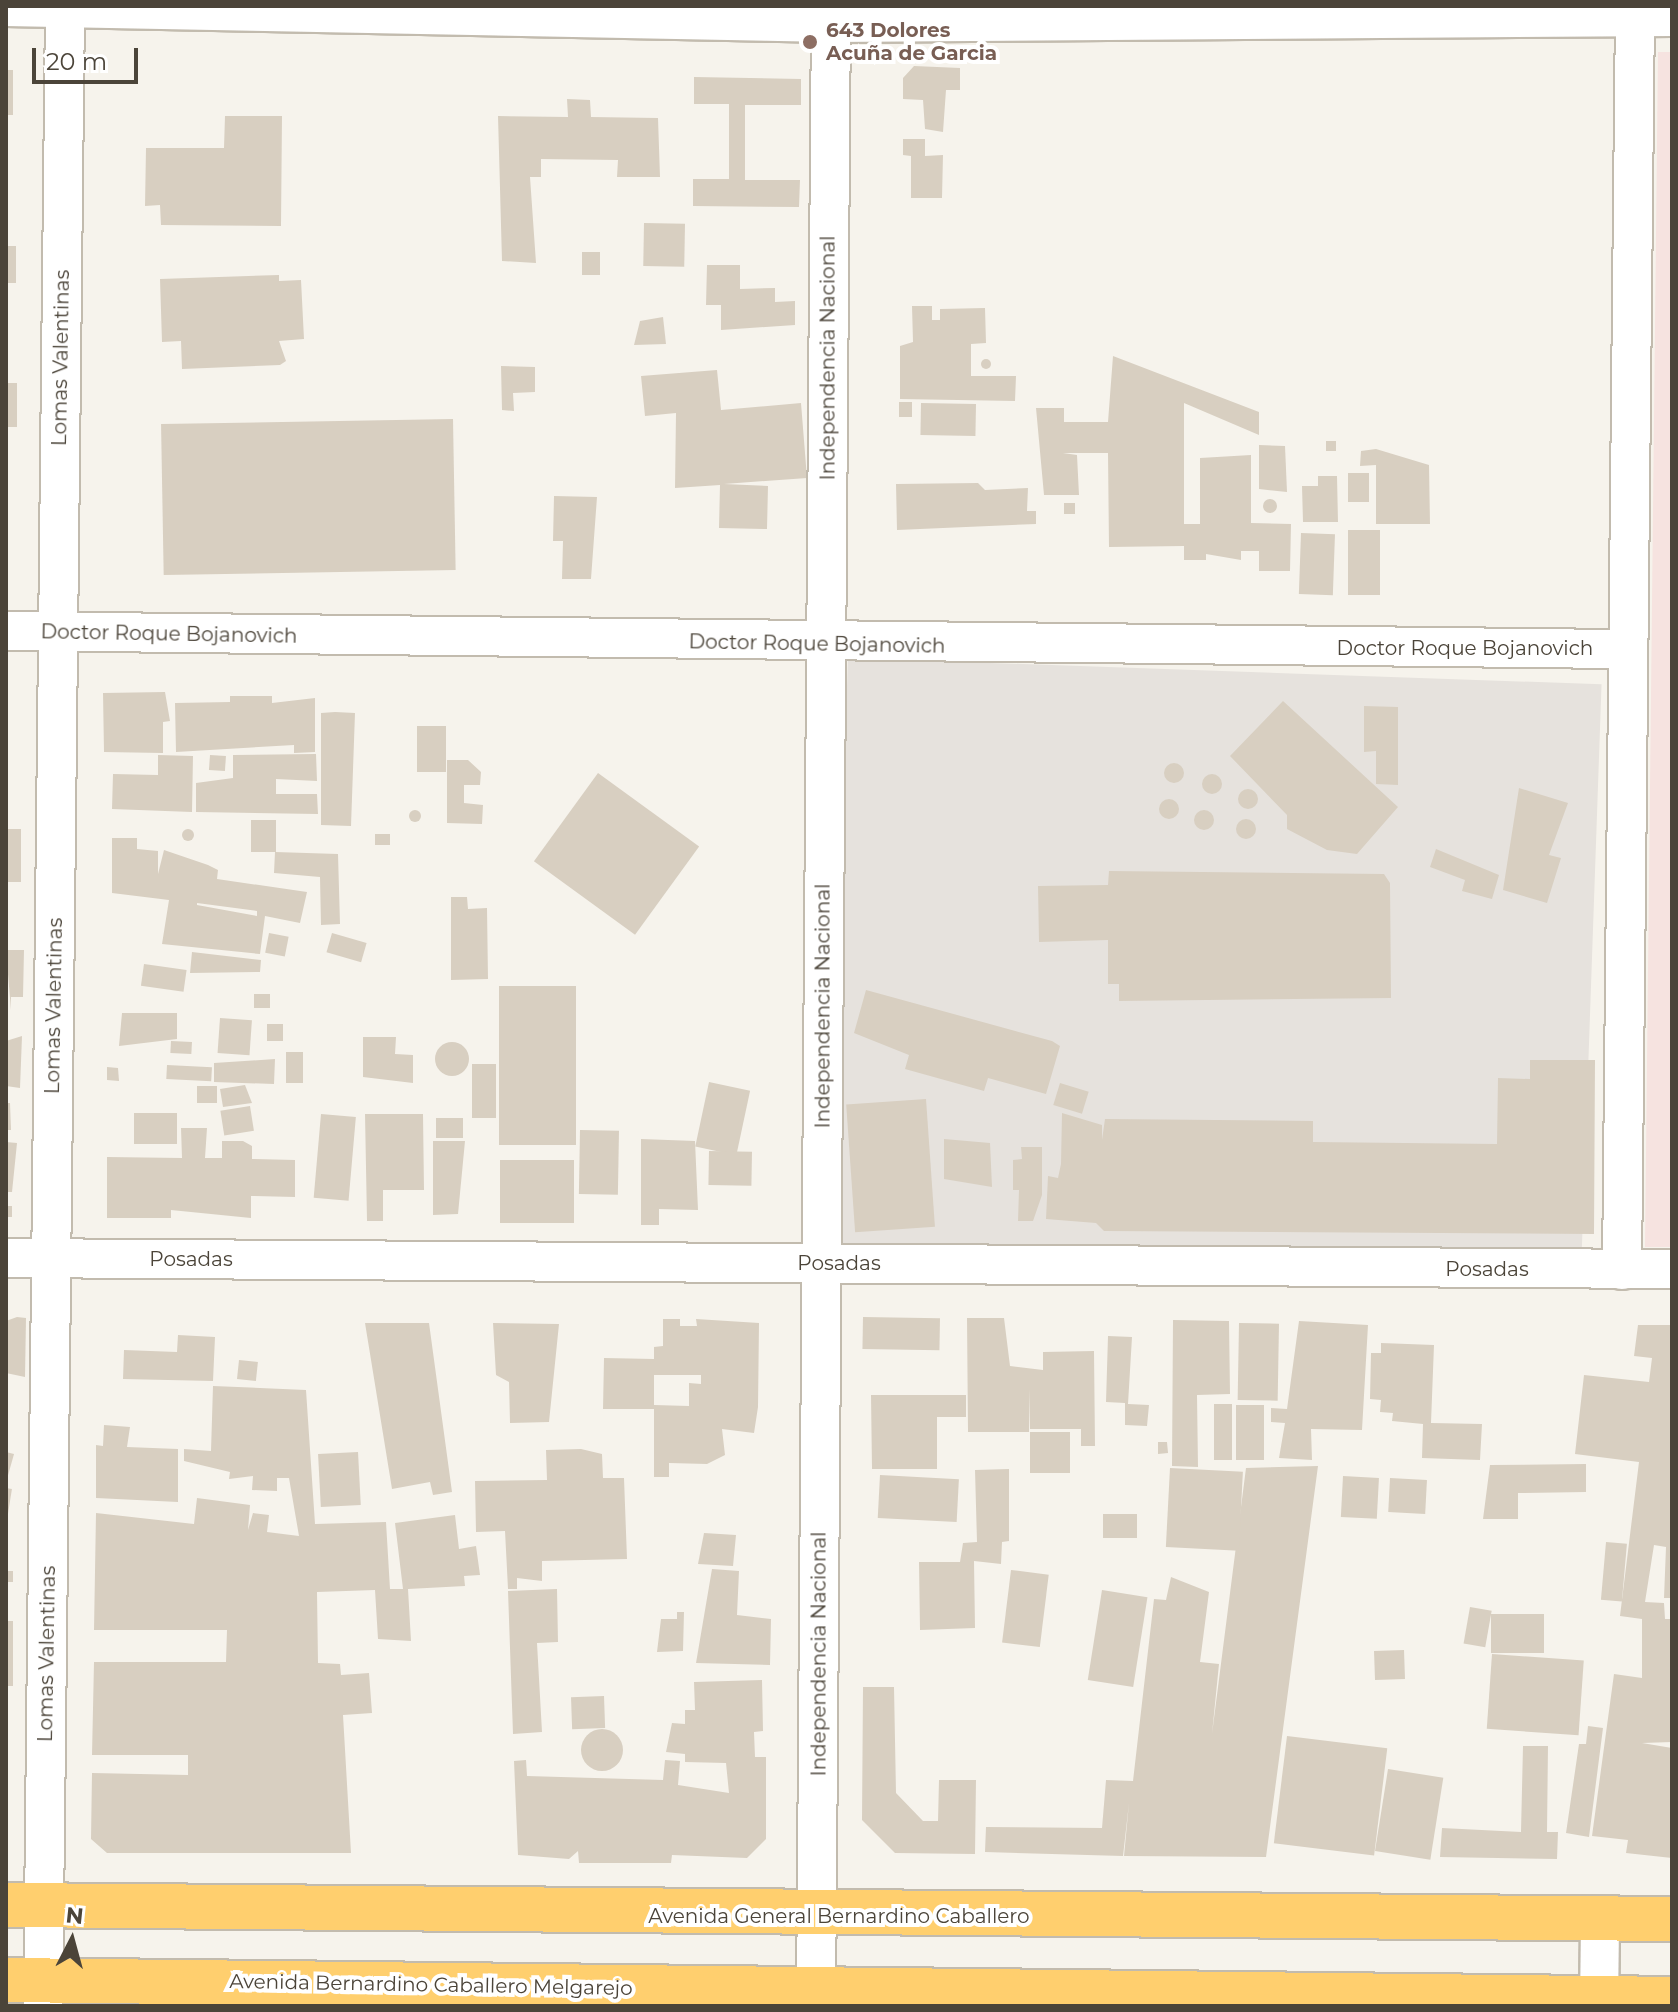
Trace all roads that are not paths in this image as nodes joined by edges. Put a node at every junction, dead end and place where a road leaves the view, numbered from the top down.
1 (6, 7) edge
2 (65, 7) edge
3 (1635, 11) edge
4 (831, 14) edge
5 (1672, 17) edge
6 (6, 631) edge
7 (58, 632) junction
8 (826, 645) junction
9 (1628, 649) junction
10 (6, 1258) edge
11 (52, 1259) junction
12 (821, 1263) junction
13 (1672, 1269) edge
14 (1622, 1270) junction
15 (25, 1906) edge
16 (817, 1917) junction
17 (1600, 1918) junction
18 (1672, 1919) edge
19 (31, 1989) edge
20 (816, 1998) edge
21 (1672, 1999) edge
22 (1599, 2002) edge

1 - 2 street
2 - 4 street
2 - 7 street, Lomas Valentinas
3 - 4 street
3 - 5 street
3 - 9 street
4 - 8 street, Independencia Nacional
6 - 7 street, Doctor Roque Bojanovich
7 - 8 street, Doctor Roque Bojanovich
7 - 11 street, Lomas Valentinas
8 - 9 street, Doctor Roque Bojanovich
8 - 12 street, Independencia Nacional
9 - 14 street
10 - 11 street, Posadas
11 - 12 street, Posadas
11 - 15 street, Lomas Valentinas
12 - 14 street, Posadas
12 - 16 street, Independencia Nacional
13 - 14 street, Posadas
15 - 16 highway, Avenida General Bernardino Caballero
15 - 19 street, Lomas Valentinas
16 - 17 highway, Avenida General Bernardino Caballero
16 - 20 street, Independencia Nacional
17 - 18 highway, Avenida General Bernardino Caballero
17 - 22 street
19 - 20 highway, Avenida Bernardino Caballero Melgarejo
20 - 22 highway, Avenida Bernardino Caballero Melgarejo
21 - 22 highway, Avenida Bernardino Caballero Melgarejo

